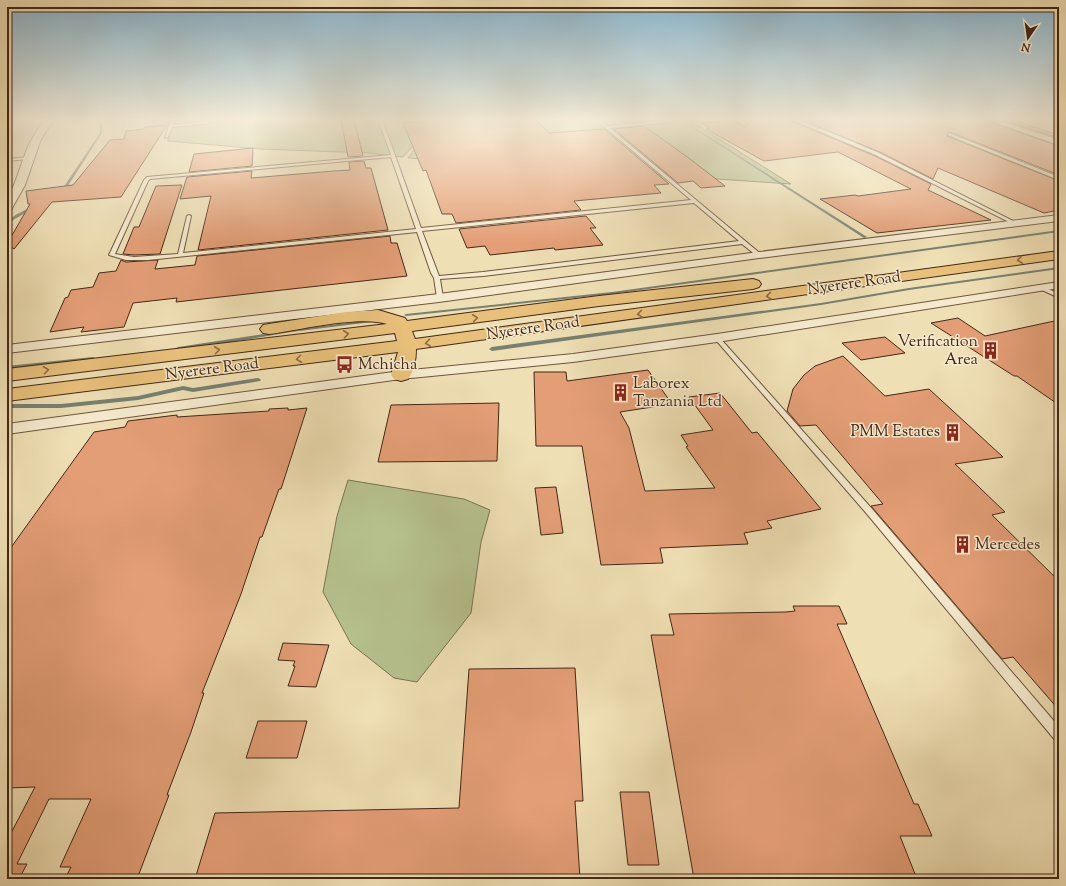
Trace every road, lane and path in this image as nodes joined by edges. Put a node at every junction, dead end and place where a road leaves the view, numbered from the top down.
1 (28, 160) edge
2 (342, 160) edge
3 (395, 160) edge
4 (647, 160) edge
5 (889, 160) edge
6 (1013, 160) edge
7 (1059, 179) edge
8 (695, 200) junction
9 (7, 207) edge
10 (189, 216) dead end
11 (1059, 218) edge
12 (1015, 223) junction
13 (419, 229) junction
14 (1059, 241) edge
15 (744, 242) junction
16 (180, 255) junction
17 (759, 255) junction
18 (1059, 255) edge
19 (437, 278) junction
20 (1059, 285) edge
21 (1042, 288) junction
22 (1059, 296) edge
23 (440, 298) junction
24 (404, 336) junction
25 (717, 338) junction
26 (7, 349) edge
27 (7, 375) edge
28 (401, 375) junction
29 (7, 395) edge
30 (7, 430) edge
31 (1059, 736) edge

1 - 9 street
2 - 16 lane
3 - 13 lane
4 - 8 lane
5 - 12 lane
6 - 7 lane
8 - 13 lane
8 - 15 lane
10 - 16 lane
11 - 12 street
12 - 17 street
13 - 16 lane
13 - 19 lane
24 -> 14 highway, Nyerere Road
15 - 17 lane
15 - 19 lane
17 - 23 street
18 -> 24 highway, Nyerere Road
19 - 23 lane
20 - 21 street
21 - 22 lane
21 - 25 street
23 - 26 street
27 -> 24 highway
24 - 28 highway
24 -> 29 highway, Nyerere Road
25 - 28 street
25 - 31 lane
28 - 30 street

